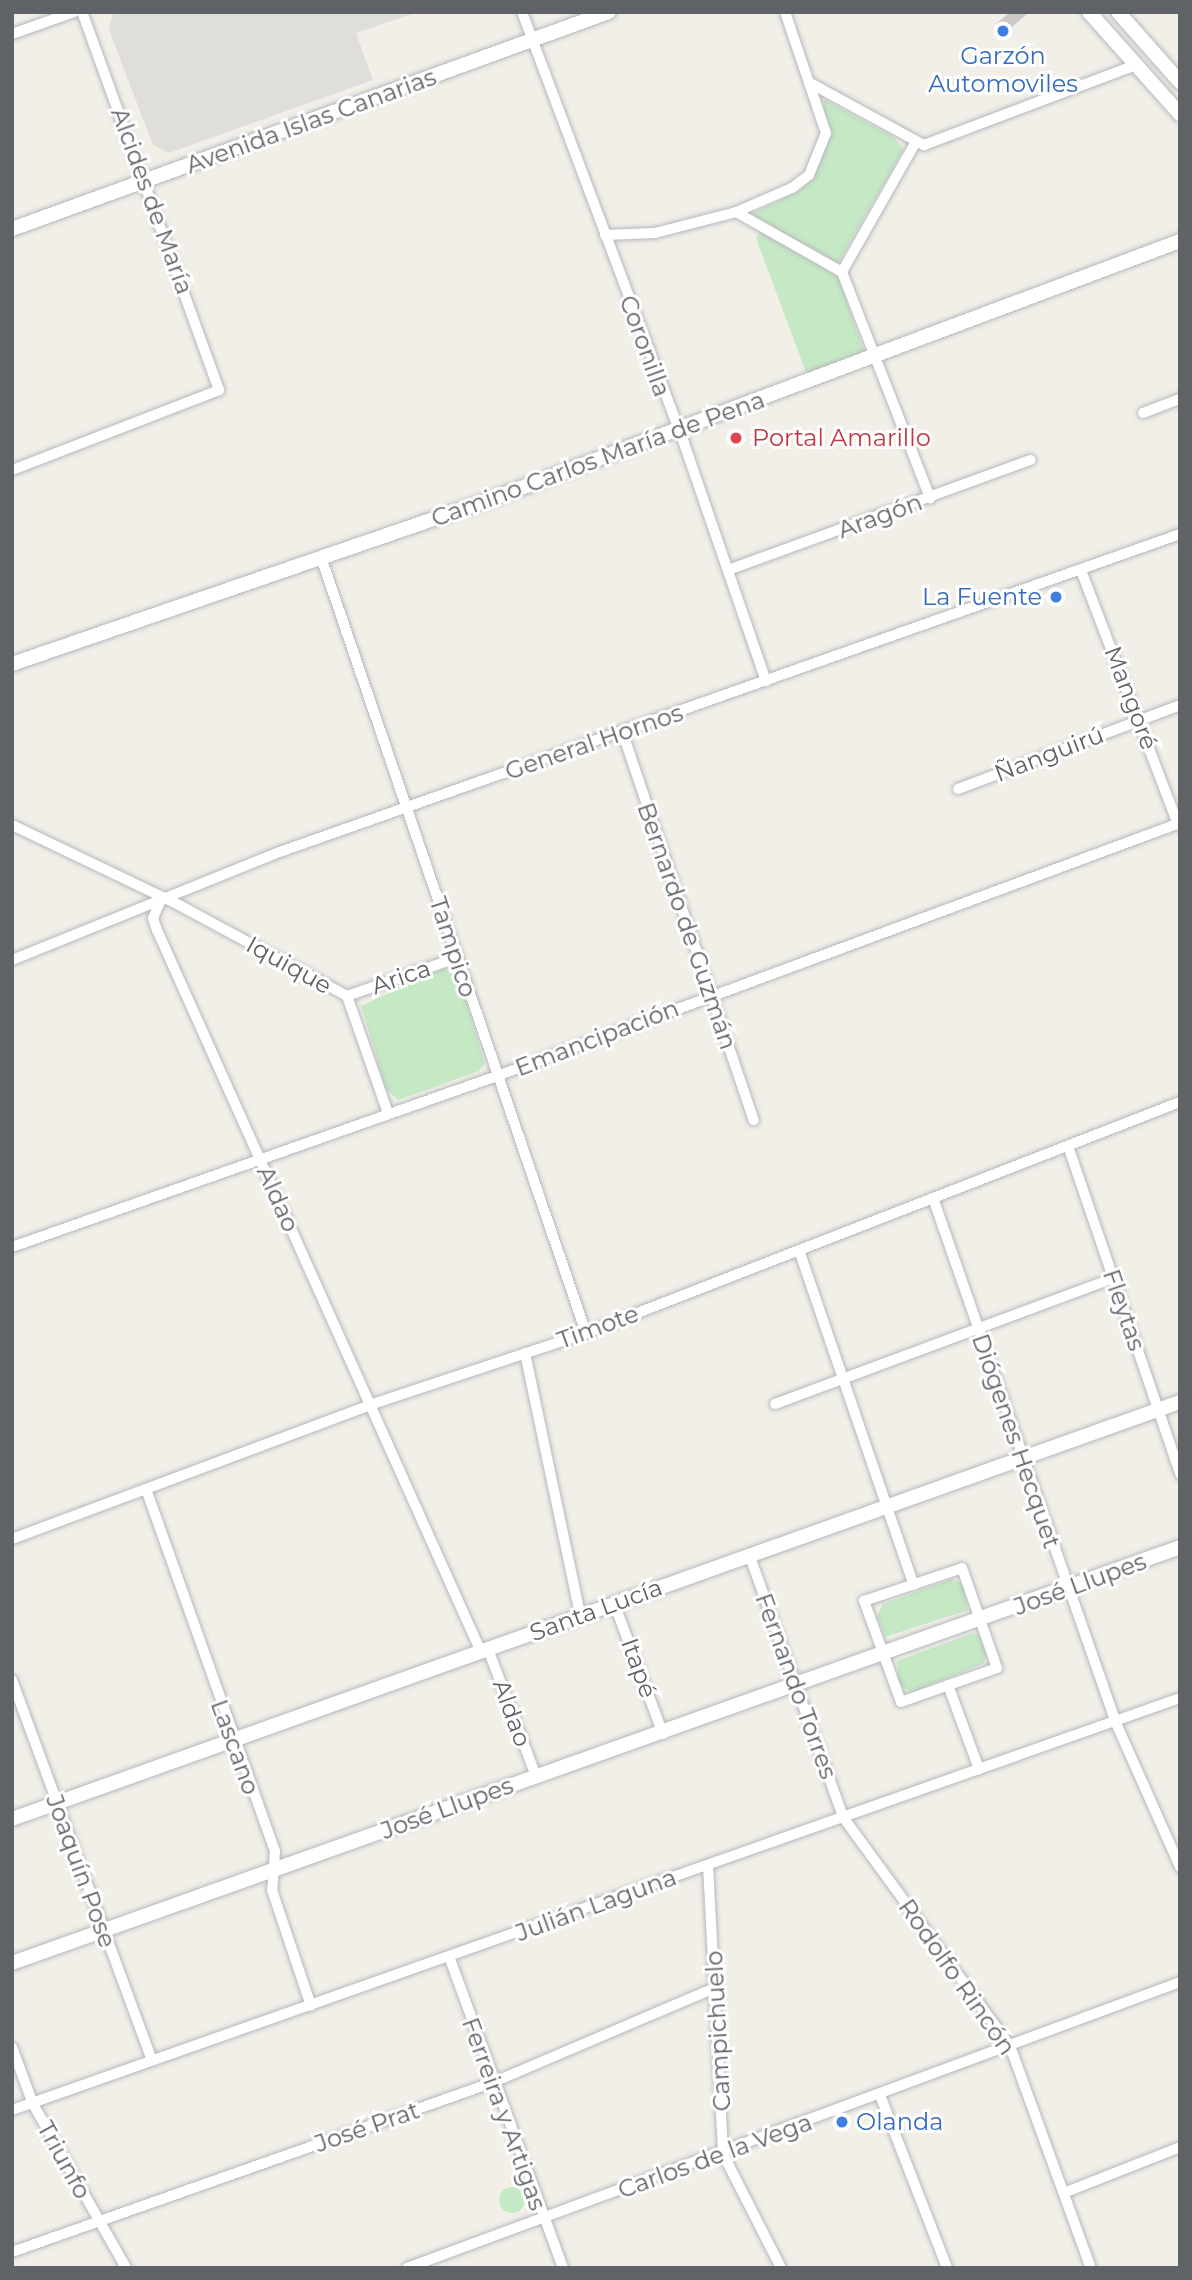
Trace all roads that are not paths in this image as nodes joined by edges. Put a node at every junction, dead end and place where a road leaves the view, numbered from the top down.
1 (74, 12) edge
2 (82, 12) edge
3 (522, 12) edge
4 (609, 12) edge
5 (785, 12) edge
6 (1089, 12) edge
7 (1118, 12) edge
8 (12, 34) edge
9 (533, 40) junction
10 (1136, 65) junction
11 (1180, 82) edge
12 (812, 84) junction
13 (1180, 114) edge
14 (914, 145) junction
15 (145, 181) junction
16 (736, 212) junction
17 (12, 229) edge
18 (605, 235) junction
19 (1180, 241) edge
20 (842, 272) junction
21 (873, 356) junction
22 (1180, 399) edge
23 (1143, 413) dead end
24 (678, 431) junction
25 (1031, 460) dead end
26 (12, 470) edge
27 (930, 498) junction
28 (1180, 534) edge
29 (322, 561) junction
30 (728, 570) junction
31 (1082, 573) junction
32 (12, 664) edge
33 (766, 681) junction
34 (1180, 705) edge
35 (1139, 720) junction
36 (622, 732) junction
37 (958, 789) dead end
38 (407, 807) junction
39 (1179, 823) edge
40 (12, 825) edge
41 (162, 897) junction
42 (456, 958) junction
43 (12, 960) edge
44 (712, 995) junction
45 (347, 996) junction
46 (497, 1076) junction
47 (1180, 1102) edge
48 (387, 1110) junction
49 (754, 1120) dead end
50 (1068, 1146) junction
51 (259, 1157) junction
52 (933, 1198) junction
53 (12, 1247) edge
54 (799, 1250) junction
55 (1113, 1278) junction
56 (977, 1328) junction
57 (586, 1333) junction
58 (525, 1353) junction
59 (845, 1376) junction
60 (1180, 1402) edge
61 (775, 1404) dead end
62 (370, 1405) junction
63 (1159, 1409) junction
64 (1023, 1457) junction
65 (1180, 1474) edge
66 (146, 1489) junction
67 (887, 1505) junction
68 (12, 1539) edge
69 (1180, 1548) edge
70 (749, 1554) junction
71 (914, 1585) junction
72 (1068, 1588) junction
73 (614, 1603) junction
74 (580, 1615) junction
75 (980, 1620) junction
76 (484, 1651) junction
77 (883, 1653) junction
78 (12, 1680) edge
79 (795, 1684) junction
80 (948, 1685) junction
81 (1180, 1698) edge
82 (1116, 1723) junction
83 (663, 1734) junction
84 (231, 1741) junction
85 (979, 1769) junction
86 (536, 1776) junction
87 (56, 1804) junction
88 (843, 1817) junction
89 (12, 1819) edge
90 (708, 1865) junction
91 (1180, 1867) edge
92 (273, 1869) junction
93 (103, 1930) junction
94 (450, 1959) junction
95 (12, 1963) edge
96 (1180, 1982) edge
97 (717, 1987) junction
98 (311, 2006) junction
99 (1010, 2046) junction
100 (12, 2047) edge
101 (152, 2060) junction
102 (495, 2082) junction
103 (880, 2095) junction
104 (33, 2104) junction
105 (12, 2110) edge
106 (1180, 2147) edge
107 (723, 2154) junction
108 (1066, 2192) junction
109 (542, 2220) junction
110 (99, 2221) junction
111 (12, 2252) edge
112 (125, 2268) edge
113 (407, 2268) edge
114 (563, 2268) edge
115 (781, 2268) edge
116 (947, 2268) edge
117 (1091, 2268) edge

1 - 8 street
2 - 15 street, Alcides de María
3 - 9 street, Coronilla
4 - 9 street, Avenida Islas Canarias
5 - 12 street
6 - 10 street
7 - 11 street
9 - 15 street, Avenida Islas Canarias
9 - 18 street, Coronilla
10 - 13 street
10 - 14 street
12 - 14 street
12 - 16 street
14 - 20 street
15 - 17 street, Avenida Islas Canarias
15 - 26 street, Alcides de María
16 - 18 street
16 - 20 street
18 - 24 street, Coronilla
19 - 21 street, Camino Carlos María de Pena
20 - 21 street
21 - 24 street, Camino Carlos María de Pena
21 - 27 street
22 - 23 street
24 - 29 street, Camino Carlos María de Pena
24 - 30 street, Coronilla
25 - 27 street, Aragón
27 - 30 street, Aragón
28 - 31 street, General Hornos
29 - 32 street, Camino Carlos María de Pena
29 - 38 street, Tampico
30 - 33 street, Coronilla
31 - 33 street, General Hornos
31 - 35 street, Mangoré
33 - 36 street, General Hornos
34 - 35 street, Ñanguirú
35 - 37 street, Ñanguirú
35 - 39 street, Mangoré
36 - 38 street, General Hornos
36 - 44 street, Bernardo de Guzmán
38 - 41 street, General Hornos
38 - 42 street, Tampico
39 - 44 street, Emancipación
40 - 41 street
41 - 43 street, General Hornos
41 - 45 street, Iquique
41 - 51 street, Aldao
42 - 45 street, Arica
42 - 46 street, Tampico
44 - 46 street, Emancipación
44 - 49 street, Bernardo de Guzmán
45 - 48 street, Iquique
46 - 48 street, Emancipación
46 - 57 street, Tampico
47 - 50 street, Timote
48 - 51 street, Emancipación
50 - 52 street, Timote
50 - 55 street, Fleytas
51 - 53 street, Emancipación
51 - 62 street, Aldao
52 - 54 street, Timote
52 - 56 street, Diógenes Hecquet
54 - 57 street, Timote
54 - 59 street
55 - 56 street
55 - 63 street, Fleytas
56 - 59 street
56 - 64 street, Diógenes Hecquet
57 - 58 street, Timote
58 - 62 street, Timote
58 - 74 street
59 - 61 street
59 - 67 street
60 - 63 street, Santa Lucía
62 - 66 street, Timote
62 - 76 street, Aldao
63 - 64 street, Santa Lucía
63 - 65 street, Fleytas
64 - 67 street, Santa Lucía
64 - 72 street, Diógenes Hecquet
66 - 68 street, Timote
66 - 84 street, Lascano
67 - 70 street, Santa Lucía
67 - 71 street
69 - 72 street, José Llupes
70 - 73 street, Santa Lucía
70 - 79 street, Fernando Torres
71 - 75 street, José Llupes
71 - 77 street, José Llupes
72 - 75 street, José Llupes
72 - 82 street, Diógenes Hecquet
73 - 74 street, Santa Lucía
73 - 83 street, Itapé
74 - 76 street, Santa Lucía
75 - 77 street, José Llupes
75 - 80 street, José Llupes
76 - 84 street, Santa Lucía
76 - 86 street, Aldao
77 - 79 street, José Llupes
77 - 80 street, José Llupes
78 - 87 street, Joaquín Pose
79 - 83 street, José Llupes
79 - 88 street, Fernando Torres
80 - 85 street
81 - 82 street, Julián Laguna
82 - 85 street, Julián Laguna
82 - 91 street, Diógenes Hecquet
83 - 86 street, José Llupes
84 - 87 street, Santa Lucía
84 - 92 street, Lascano
85 - 88 street, Julián Laguna
86 - 92 street, José Llupes
87 - 89 street, Santa Lucía
87 - 93 street, Joaquín Pose
88 - 90 street, Julián Laguna
88 - 99 street, Rodolfo Rincón
90 - 94 street, Julián Laguna
90 - 97 street, Campichuelo
92 - 93 street, José Llupes
92 - 98 street, Lascano
93 - 95 street, José Llupes
93 - 101 street, Joaquín Pose
94 - 98 street, Julián Laguna
94 - 102 street, Ferreira y Artigas
96 - 99 street, Carlos de la Vega
97 - 102 street, José Prat
97 - 107 street, Campichuelo
98 - 101 street, Julián Laguna
99 - 103 street, Carlos de la Vega
99 - 108 street, Rodolfo Rincón
100 - 104 street, Triunfo
101 - 104 street, Julián Laguna
102 - 109 street, Ferreira y Artigas
102 - 110 street, José Prat
103 - 107 street, Carlos de la Vega
103 - 116 street
104 - 105 street, Julián Laguna
104 - 110 street, Triunfo
106 - 108 street
107 - 109 street, Carlos de la Vega
107 - 115 street, Campichuelo
108 - 117 street, Rodolfo Rincón
109 - 113 street, Carlos de la Vega
109 - 114 street, Ferreira y Artigas
110 - 111 street, José Prat
110 - 112 street, Triunfo

